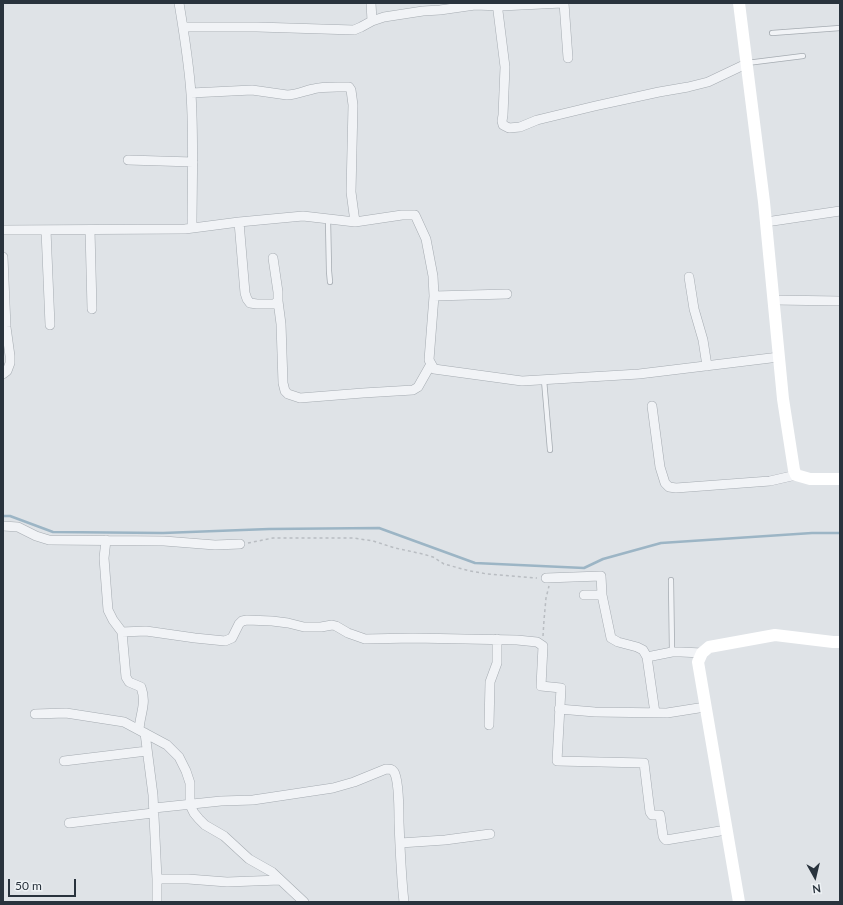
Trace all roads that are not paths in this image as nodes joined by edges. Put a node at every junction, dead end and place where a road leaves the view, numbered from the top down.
1 (179, 3) edge
2 (371, 3) edge
3 (563, 3) edge
4 (739, 3) edge
5 (547, 4) edge
6 (497, 5) edge
7 (372, 21) junction
8 (183, 27) junction
9 (840, 28) edge
10 (772, 33) dead end
11 (803, 56) dead end
12 (568, 58) dead end
13 (746, 64) junction
14 (191, 93) junction
15 (128, 160) dead end
16 (192, 162) junction
17 (840, 211) edge
18 (328, 219) junction
19 (239, 222) junction
20 (355, 222) junction
21 (766, 222) junction
22 (192, 228) junction
23 (3, 230) edge
24 (46, 230) junction
25 (90, 230) junction
26 (3, 257) edge
27 (273, 258) dead end
28 (689, 277) dead end
29 (330, 282) dead end
30 (507, 294) dead end
31 (434, 296) junction
32 (774, 300) junction
33 (278, 301) junction
34 (840, 301) edge
35 (92, 309) dead end
36 (50, 325) dead end
37 (779, 357) junction
38 (431, 364) junction
39 (707, 366) junction
40 (3, 374) edge
41 (544, 380) junction
42 (652, 406) dead end
43 (550, 450) dead end
44 (796, 475) junction
45 (840, 479) edge
46 (3, 526) edge
47 (106, 540) junction
48 (240, 544) road end
49 (546, 578) road end
50 (670, 580) dead end
51 (602, 595) junction
52 (584, 596) dead end
53 (122, 632) junction
54 (497, 639) junction
55 (840, 642) edge
56 (672, 652) junction
57 (702, 653) junction
58 (647, 658) junction
59 (706, 707) junction
60 (559, 709) junction
61 (655, 713) junction
62 (35, 714) dead end
63 (489, 725) dead end
64 (142, 731) junction
65 (147, 751) junction
66 (64, 761) dead end
67 (190, 805) junction
68 (153, 811) junction
69 (69, 823) dead end
70 (726, 830) junction
71 (490, 834) dead end
72 (400, 843) junction
73 (157, 879) junction
74 (280, 880) junction
75 (156, 902) edge
76 (304, 902) edge
77 (404, 902) edge
78 (738, 902) edge

1 - 8 street
2 - 7 street
3 - 5 street
3 - 12 street
4 - 13 street
5 - 6 street
6 - 7 street
6 - 13 street
7 - 8 street
8 - 14 street
9 - 10 lane
11 - 13 lane
13 - 21 street
14 - 16 street
14 - 20 street
15 - 16 street
16 - 22 street
17 - 21 street
18 - 19 street
18 - 20 street
18 - 29 lane
19 - 22 street
19 - 33 street
20 - 31 street
21 - 32 street
22 - 25 street
23 - 24 street
24 - 25 street
24 - 36 street
25 - 35 street
26 - 40 street
27 - 33 street
28 - 39 street
30 - 31 street
31 - 38 street
32 - 34 street
32 - 37 street
33 - 38 street
37 - 39 street
37 - 44 street
38 - 41 street
39 - 41 street
41 - 43 lane
42 - 44 street
44 - 45 street
46 - 47 street
47 - 48 street
47 - 53 street
49 - 51 street
50 - 56 lane
51 - 52 street
51 - 58 street
53 - 54 street
53 - 64 street
54 - 60 street
54 - 63 street
55 - 57 street
56 - 57 street
56 - 58 street
57 - 59 street
58 - 61 street
59 - 61 street
59 - 70 street
60 - 61 street
60 - 70 street
62 - 64 street
64 - 65 street
64 - 67 street
65 - 66 street
65 - 68 street
67 - 68 street
67 - 72 street
67 - 74 street
68 - 69 street
68 - 73 street
70 - 78 street
71 - 72 street
72 - 77 street
73 - 74 street
73 - 75 street
74 - 76 street

